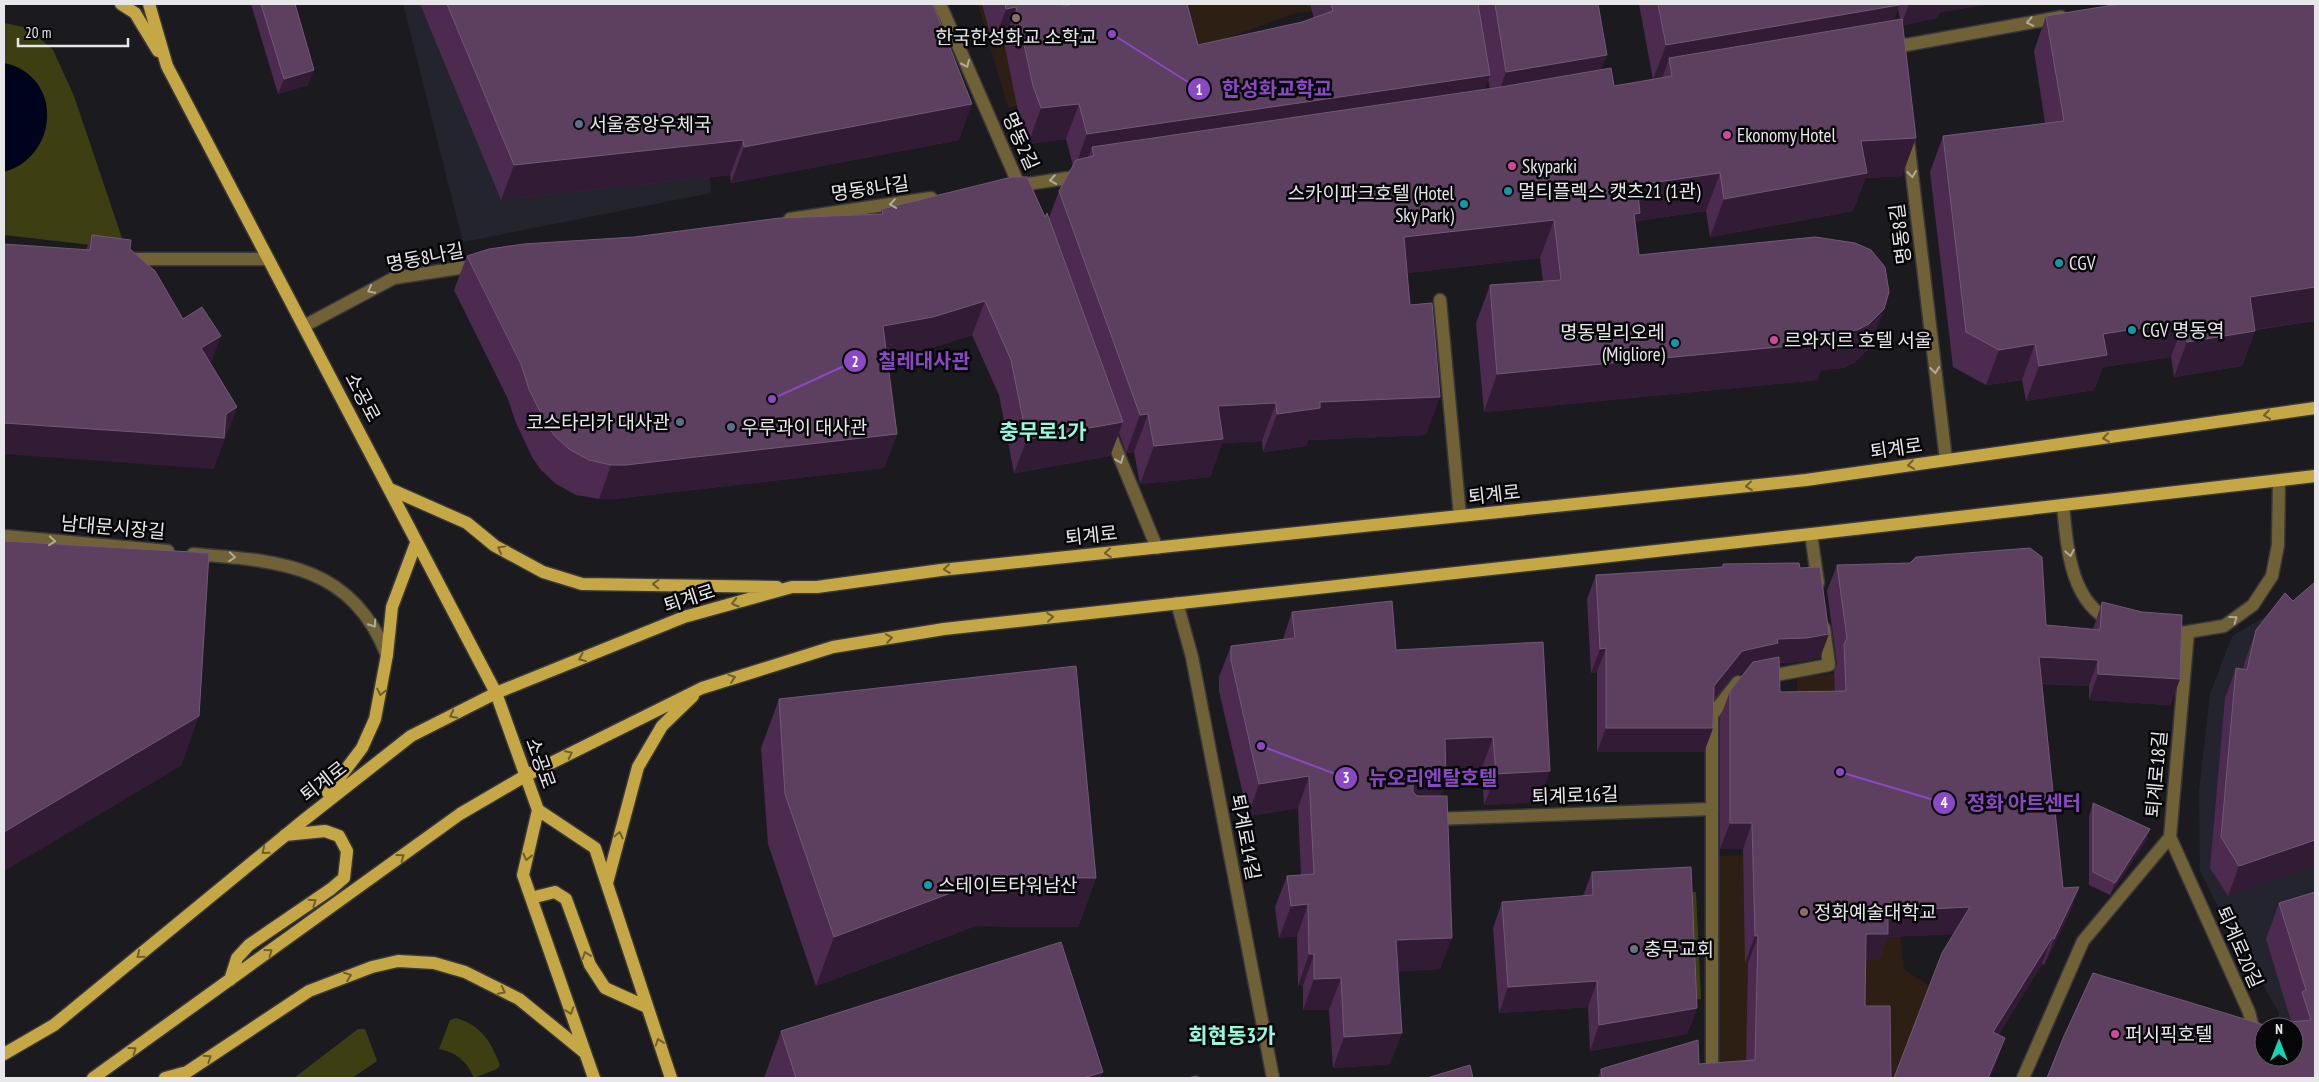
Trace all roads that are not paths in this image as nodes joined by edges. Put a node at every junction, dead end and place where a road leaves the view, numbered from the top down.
1 (121, 4) edge
2 (148, 4) edge
3 (940, 4) edge
4 (2072, 15) edge
5 (1894, 30) edge
6 (1877, 51) edge
7 (1897, 52) junction
8 (167, 66) junction
9 (1906, 126) edge
10 (1097, 174) edge
11 (1020, 185) junction
12 (1000, 188) edge
13 (941, 197) edge
14 (1026, 204) edge
15 (775, 221) edge
16 (110, 258) edge
17 (268, 259) junction
18 (491, 263) edge
19 (1440, 300) dead end
20 (304, 326) junction
21 (2315, 408) edge
22 (1103, 414) edge
23 (1946, 460) junction
24 (2315, 476) edge
25 (2279, 480) junction
26 (390, 489) junction
27 (2063, 505) junction
28 (1460, 516) junction
29 (1811, 534) junction
30 (4, 536) edge
31 (416, 543) junction
32 (1157, 548) junction
33 (792, 587) junction
34 (1820, 600) edge
35 (1177, 603) junction
36 (1822, 618) edge
37 (2127, 628) edge
38 (2188, 632) junction
39 (2165, 635) edge
40 (387, 655) junction
41 (702, 688) junction
42 (496, 693) junction
43 (525, 776) junction
44 (1712, 809) junction
45 (538, 810) junction
46 (304, 820) junction
47 (1419, 820) edge
48 (285, 835) junction
49 (2170, 837) junction
50 (607, 883) junction
51 (531, 898) junction
52 (230, 980) junction
53 (647, 1006) junction
54 (2254, 1034) edge
55 (584, 1052) junction
56 (4, 1054) edge
57 (93, 1078) edge
58 (165, 1078) edge
59 (594, 1078) edge
60 (671, 1078) edge
61 (1273, 1078) edge
62 (1712, 1078) edge
63 (2023, 1078) edge

1 - 8 main road
2 - 8 main road, 소공로
3 -> 11 street, 명동2길
4 -> 7 street
5 - 7 street
6 - 7 street
8 - 17 main road, 소공로
9 -> 23 street, 명동8길
10 -> 11 street
11 - 12 street
11 - 14 street, 명동2길
13 -> 15 street, 명동8나길
16 - 17 street
17 - 20 main road, 소공로
18 -> 20 street, 명동8나길
19 - 28 street
20 - 26 main road, 소공로
21 -> 23 main road, 퇴계로
22 -> 32 street
23 -> 28 main road, 퇴계로
24 - 25 main road
25 - 27 main road
38 -> 25 street
26 - 31 main road, 소공로
33 -> 26 main road
27 - 29 main road
27 -> 37 street
28 - 32 main road, 퇴계로
29 - 34 street
29 - 35 main road
30 -> 40 street, 남대문시장길
31 - 40 main road
31 - 42 main road, 소공로
32 -> 33 main road, 퇴계로
33 -> 42 main road, 퇴계로
41 -> 35 main road
35 - 61 street, 퇴계로14길
36 - 44 street
38 - 39 street
38 - 49 street, 퇴계로18길
40 -> 46 main road
43 -> 41 main road
50 -> 41 main road
42 - 43 main road, 소공로
42 -> 46 main road, 퇴계로
43 - 45 main road, 소공로
52 -> 43 main road
44 - 47 street, 퇴계로16길
44 - 62 street
45 - 50 main road, 소공로
45 -> 51 main road, 소공로
46 - 48 main road, 퇴계로
52 -> 48 main road
48 -> 56 main road, 퇴계로
49 - 54 street, 퇴계로20길
49 - 63 street, 퇴계로18길
50 - 53 main road, 소공로
53 -> 51 main road
51 -> 55 main road, 소공로
57 -> 52 main road
60 -> 53 main road, 소공로
58 -> 55 main road
55 - 59 main road, 소공로

